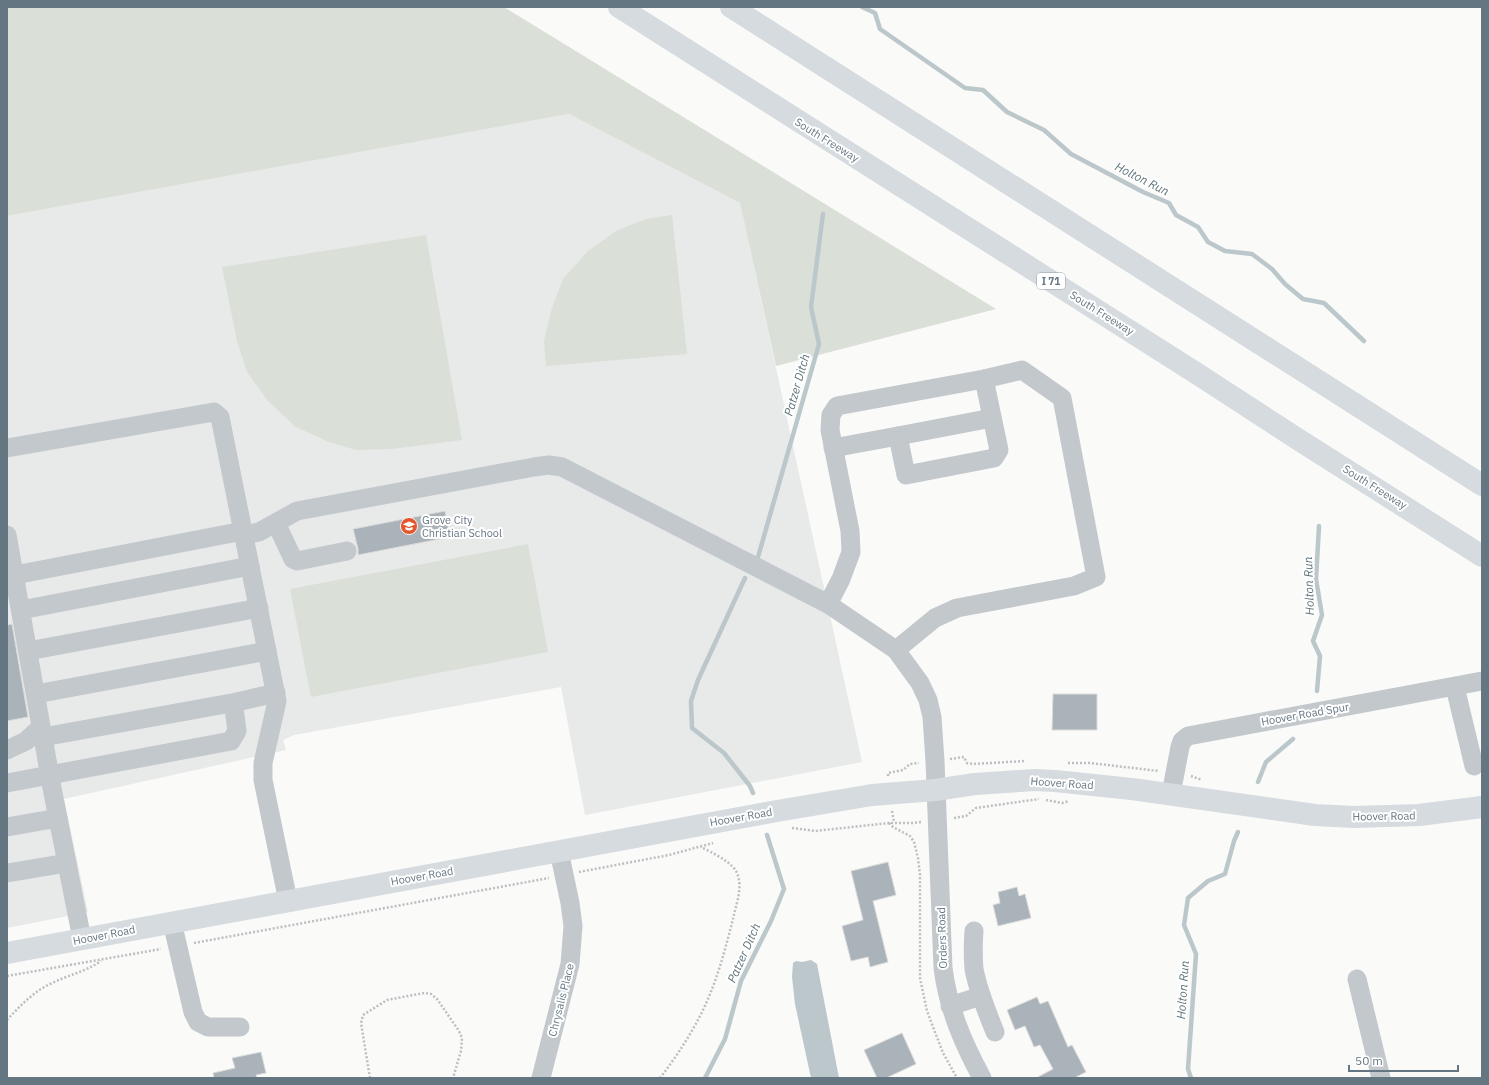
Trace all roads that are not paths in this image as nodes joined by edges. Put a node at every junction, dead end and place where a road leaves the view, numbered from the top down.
1 (619, 7) edge
2 (731, 7) edge
3 (984, 379) junction
4 (992, 418) junction
5 (898, 436) junction
6 (7, 448) edge
7 (833, 448) junction
8 (1482, 485) edge
9 (276, 523) junction
10 (244, 533) junction
11 (7, 536) edge
12 (347, 551) dead end
13 (1482, 556) edge
14 (250, 566) junction
15 (12, 578) edge
16 (828, 604) junction
17 (259, 608) junction
18 (17, 613) edge
19 (896, 650) junction
20 (28, 651) junction
21 (267, 651) junction
22 (1482, 681) edge
23 (1455, 687) junction
24 (276, 693) junction
25 (36, 694) junction
26 (237, 702) junction
27 (42, 732) junction
28 (7, 750) edge
29 (1474, 766) dead end
30 (50, 776) junction
31 (7, 783) edge
32 (935, 790) junction
33 (1171, 794) junction
34 (1482, 807) edge
35 (58, 818) junction
36 (7, 827) edge
37 (559, 850) junction
38 (67, 863) junction
39 (7, 873) edge
40 (288, 900) junction
41 (172, 922) junction
42 (974, 931) dead end
43 (82, 939) junction
44 (7, 953) edge
45 (1357, 979) dead end
46 (981, 996) junction
47 (950, 1006) junction
48 (240, 1027) dead end
49 (995, 1032) dead end
50 (541, 1078) edge
51 (982, 1078) edge
52 (1381, 1078) edge

1 - 13 main road, South Freeway / I 71
2 - 8 main road
3 - 4 street
3 - 7 street
3 - 19 street
4 - 5 street
4 - 5 street
5 - 7 street
6 - 10 street
7 - 16 street
9 - 10 street
9 - 12 street
9 - 16 street
10 - 14 street
10 - 15 street
11 - 15 street
14 - 17 street
14 - 18 street
15 - 18 street
16 - 19 street
17 - 20 street
17 - 21 street
18 - 20 street
19 - 32 street, Orders Road
20 - 25 street
21 - 24 street
21 - 25 street
22 - 23 street, Hoover Road Spur
23 - 29 street
23 - 33 street, Hoover Road Spur
24 - 26 street
24 - 40 street
25 - 27 street
26 - 27 street
26 - 30 street
27 - 28 street
27 - 30 street
30 - 31 street
30 - 35 street
32 - 33 main road, Hoover Road
32 - 37 main road, Hoover Road
32 - 47 street, Orders Road
33 - 34 main road, Hoover Road
35 - 36 street
35 - 38 street
37 - 40 main road, Hoover Road
37 - 50 street, Chrysalis Place
38 - 39 street
38 - 43 street
40 - 41 main road, Hoover Road
41 - 43 main road, Hoover Road
41 - 48 street
42 - 46 street
43 - 44 main road, Hoover Road
45 - 52 street
46 - 47 street
46 - 49 street
47 - 51 street, Orders Road

